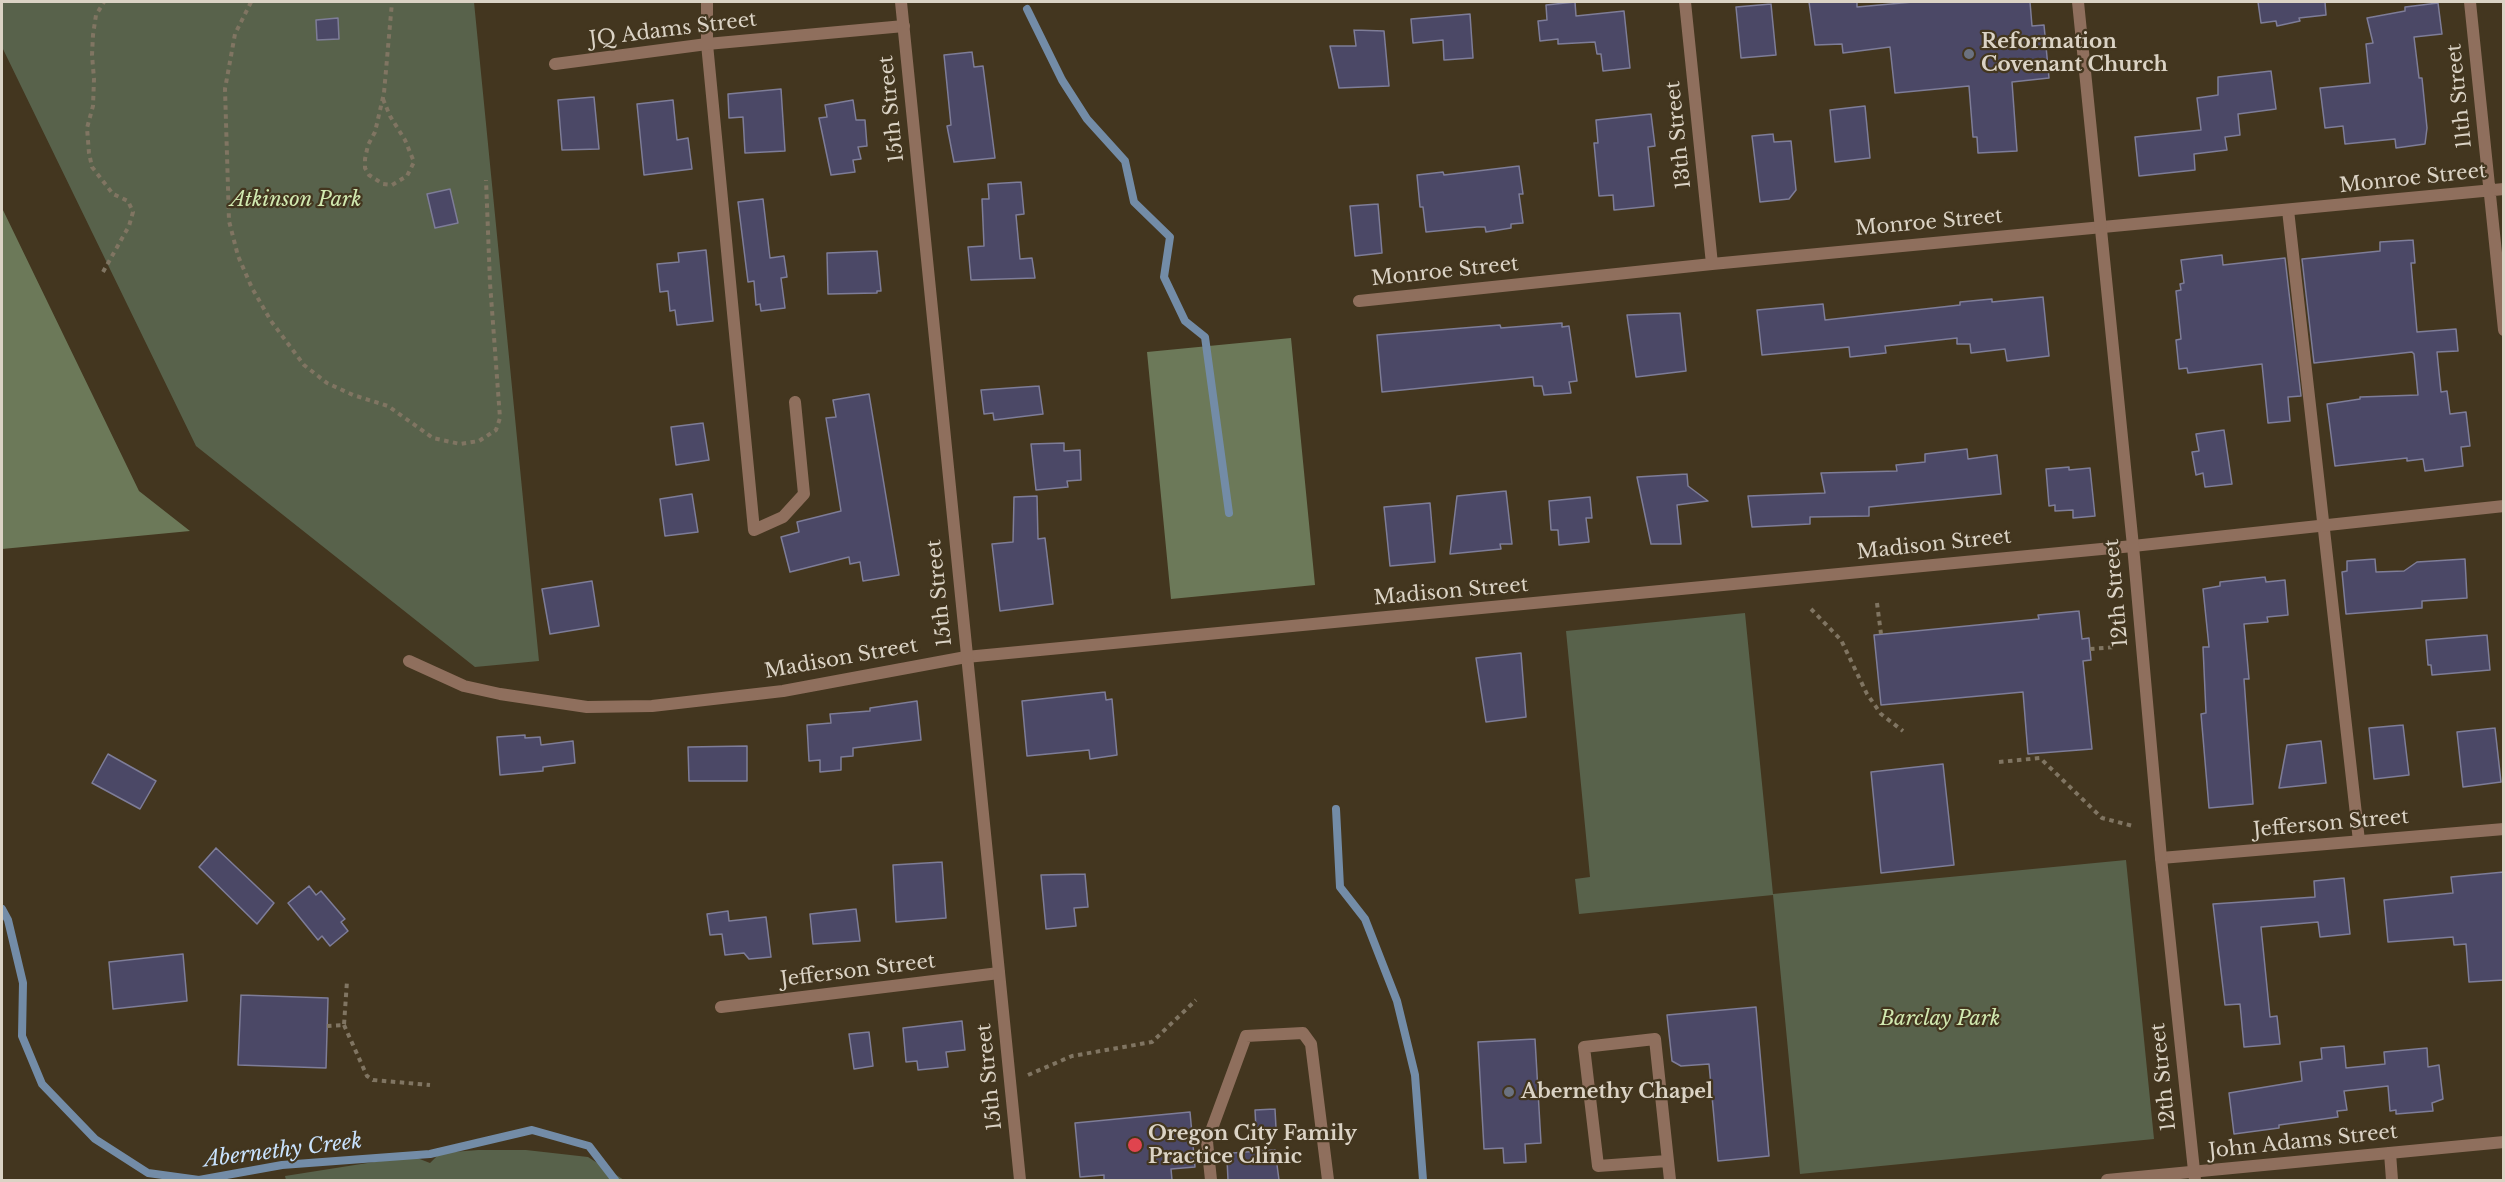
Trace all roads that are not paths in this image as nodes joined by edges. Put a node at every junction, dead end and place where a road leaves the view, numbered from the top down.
1 (707, 2) edge
2 (901, 2) edge
3 (1685, 2) edge
4 (2078, 2) edge
5 (2470, 2) edge
6 (904, 26) junction
7 (707, 44) junction
8 (555, 64) dead end
9 (2504, 189) edge
10 (2489, 191) junction
11 (2288, 210) junction
12 (2100, 226) junction
13 (1712, 264) junction
14 (1359, 301) dead end
15 (2504, 330) edge
16 (795, 402) dead end
17 (2504, 506) edge
18 (2325, 527) junction
19 (2133, 546) junction
20 (966, 657) junction
21 (410, 661) dead end
22 (2504, 829) edge
23 (2359, 841) junction
24 (2161, 858) junction
25 (999, 973) junction
26 (722, 1007) dead end
27 (2504, 1142) edge
28 (2390, 1153) junction
29 (1667, 1161) junction
30 (2194, 1177) edge
31 (1020, 1180) edge
32 (1211, 1180) edge
33 (1328, 1180) edge
34 (1670, 1180) edge
35 (2107, 1180) edge
36 (2392, 1180) edge

1 - 7 street
2 - 6 street, 15th Street
3 - 13 street, 13th Street
4 - 12 street, 12th Street
5 - 10 street, 11th Street
6 - 7 street, JQ Adams Street
6 - 20 street, 15th Street
7 - 8 street, JQ Adams Street
7 - 16 street
9 - 10 street, Monroe Street
10 - 11 street, Monroe Street
10 - 15 street, 11th Street
11 - 12 street, Monroe Street
11 - 18 street
12 - 13 street, Monroe Street
12 - 19 street, 12th Street
13 - 14 street, Monroe Street
17 - 18 street, Madison Street
18 - 19 street, Madison Street
18 - 23 street
19 - 20 street, Madison Street
19 - 24 street, 12th Street
20 - 21 street, Madison Street
20 - 25 street, 15th Street
22 - 23 street, Jefferson Street
23 - 24 street, Jefferson Street
24 - 30 street, 12th Street
25 - 26 street, Jefferson Street
25 - 31 street, 15th Street
27 - 28 street, John Adams Street
28 - 30 street, John Adams Street
28 - 36 street
29 - 29 street
29 - 34 street
30 - 35 street, John Adams Street
32 - 33 street

